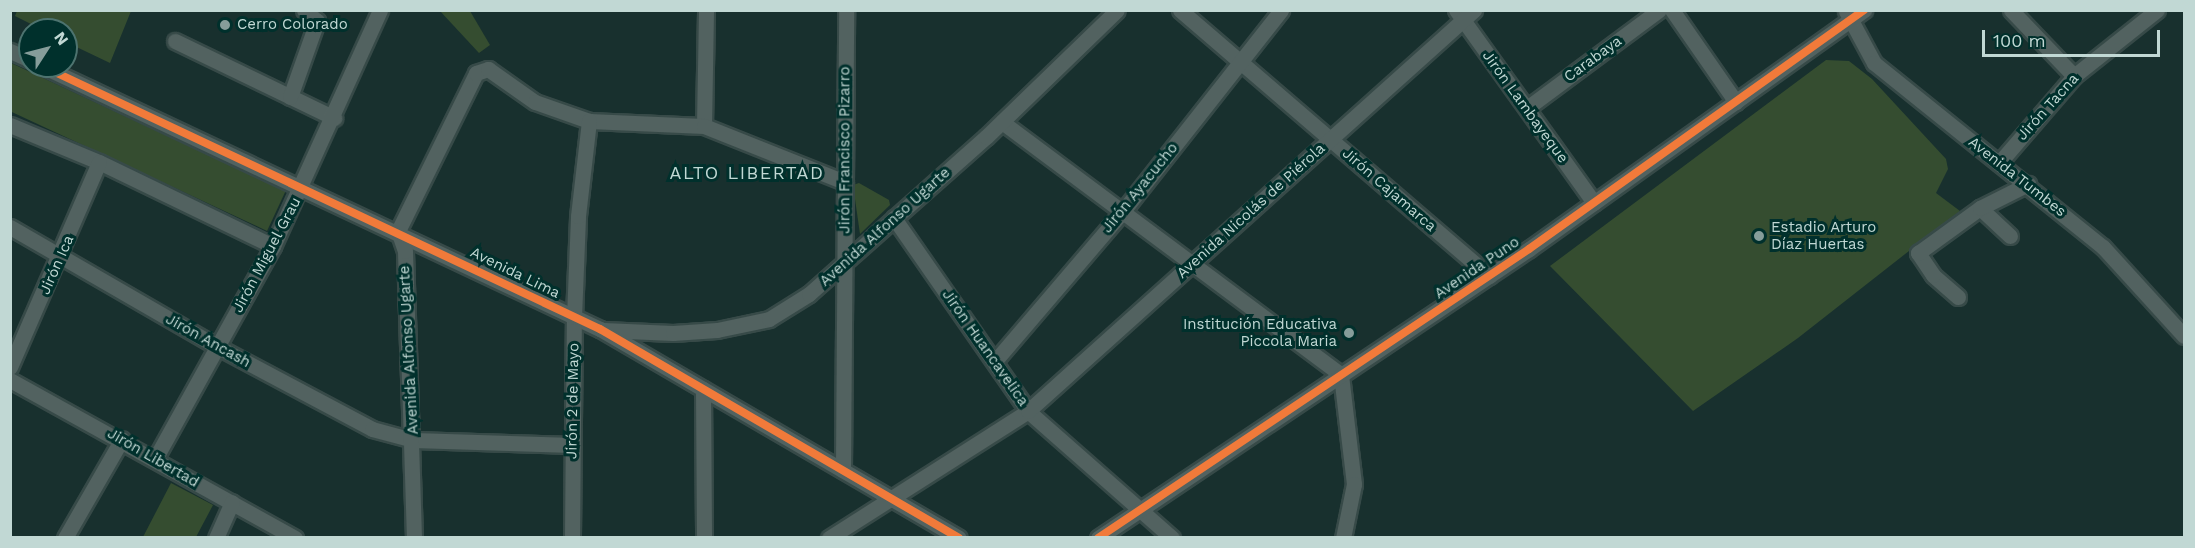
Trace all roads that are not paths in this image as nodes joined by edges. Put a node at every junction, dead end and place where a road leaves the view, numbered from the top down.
1 (304, 10) edge
2 (380, 10) edge
3 (706, 10) edge
4 (846, 10) edge
5 (1117, 10) edge
6 (1180, 10) edge
7 (1281, 10) edge
8 (1659, 10) edge
9 (1672, 10) edge
10 (1864, 10) edge
11 (2011, 10) edge
12 (2157, 10) edge
13 (1464, 13) edge
14 (1848, 15) edge
15 (175, 41) dead end
16 (1240, 63) junction
17 (2074, 76) junction
18 (67, 78) edge
19 (290, 97) junction
20 (1736, 102) junction
21 (1527, 108) junction
22 (334, 118) junction
23 (589, 121) junction
24 (1002, 122) junction
25 (10, 125) edge
26 (704, 126) junction
27 (1330, 140) junction
28 (99, 162) junction
29 (1999, 163) junction
30 (845, 182) junction
31 (2028, 184) junction
32 (302, 189) junction
33 (1594, 203) junction
34 (1980, 208) junction
35 (1123, 211) junction
36 (894, 218) junction
37 (10, 227) edge
38 (398, 231) junction
39 (2010, 236) dead end
40 (273, 246) junction
41 (62, 256) junction
42 (1193, 264) junction
43 (844, 265) junction
44 (1489, 276) junction
45 (1958, 297) dead end
46 (574, 317) junction
47 (601, 330) junction
48 (2184, 336) edge
49 (218, 347) junction
50 (995, 362) junction
51 (10, 367) edge
52 (1341, 375) junction
53 (10, 380) edge
54 (703, 389) junction
55 (1028, 411) junction
56 (122, 439) junction
57 (413, 440) junction
58 (573, 445) junction
59 (155, 459) junction
60 (843, 470) junction
61 (892, 498) junction
62 (232, 502) junction
63 (1140, 509) junction
64 (65, 537) edge
65 (216, 537) edge
66 (295, 537) edge
67 (414, 537) edge
68 (572, 537) edge
69 (704, 537) edge
70 (830, 537) edge
71 (959, 537) edge
72 (1098, 537) edge
73 (1172, 537) edge
74 (1343, 537) edge

1 - 19 street
2 - 22 street, Jirón Miguel Grau
3 - 26 street
4 - 30 street, Jirón Francisco Pizarro
5 - 24 street, Avenida Alfonso Ugarte
6 - 16 street, Jirón Cajamarca
7 - 16 street, Jirón Ayacucho
8 - 21 street, Carabaya
9 - 20 street
10 - 14 street, Avenida Puno
11 - 17 street
12 - 17 street, Jirón Tacna
13 - 21 street, Jirón Lambayeque
13 - 27 street, Avenida Nicolás de Piérola
14 - 20 street, Avenida Puno
14 - 29 street, Avenida Tumbes
15 - 19 street
16 - 27 street, Jirón Cajamarca
16 - 35 street, Jirón Ayacucho
17 - 29 street, Jirón Tacna
18 - 32 street, Avenida Lima
19 - 22 street
20 - 33 street, Avenida Puno
21 - 33 street, Jirón Lambayeque
22 - 32 street, Jirón Miguel Grau
23 - 26 street
23 - 38 street
23 - 46 street, Jirón 2 de Mayo
24 - 35 street
24 - 36 street, Avenida Alfonso Ugarte
25 - 28 street
26 - 30 street
27 - 42 street, Avenida Nicolás de Piérola
27 - 44 street, Jirón Cajamarca
28 - 40 street
28 - 41 street, Jirón Ica
29 - 31 street, Avenida Tumbes
30 - 43 street, Jirón Francisco Pizarro
31 - 34 street
31 - 48 street, Avenida Tumbes
32 - 38 street, Avenida Lima
32 - 40 street, Jirón Miguel Grau
33 - 44 street, Avenida Puno
34 - 39 street
34 - 45 street
35 - 42 street
35 - 50 street, Jirón Ayacucho
36 - 43 street, Avenida Alfonso Ugarte
36 - 50 street, Jirón Huancavelica
37 - 41 street, Jirón Ancash
38 - 46 street, Avenida Lima
38 - 57 street, Avenida Alfonso Ugarte
40 - 49 street, Jirón Miguel Grau
41 - 49 street, Jirón Ancash
41 - 51 street, Jirón Ica
42 - 52 street
42 - 55 street, Avenida Nicolás de Piérola
43 - 47 street, Avenida Alfonso Ugarte
43 - 60 street, Jirón Francisco Pizarro
44 - 52 street, Avenida Puno
46 - 47 street, Avenida Lima
46 - 58 street, Jirón 2 de Mayo
47 - 54 street, Avenida Lima
49 - 57 street, Jirón Ancash
49 - 59 street, Jirón Miguel Grau
50 - 55 street, Jirón Huancavelica
52 - 63 street, Avenida Puno
52 - 74 street
53 - 56 street, Jirón Libertad
54 - 60 street, Avenida Lima
54 - 69 street
55 - 61 street, Avenida Nicolás de Piérola
55 - 63 street, Jirón Huancavelica
56 - 59 street, Jirón Libertad
56 - 64 street
57 - 58 street, Jirón Ancash
57 - 67 street, Avenida Alfonso Ugarte
58 - 68 street, Jirón 2 de Mayo
59 - 62 street, Jirón Libertad
60 - 61 street, Avenida Lima
61 - 70 street, Avenida Nicolás de Piérola
61 - 71 street, Avenida Lima
62 - 65 street
62 - 66 street, Jirón Libertad
63 - 72 street, Avenida Puno
63 - 73 street, Jirón Huancavelica

